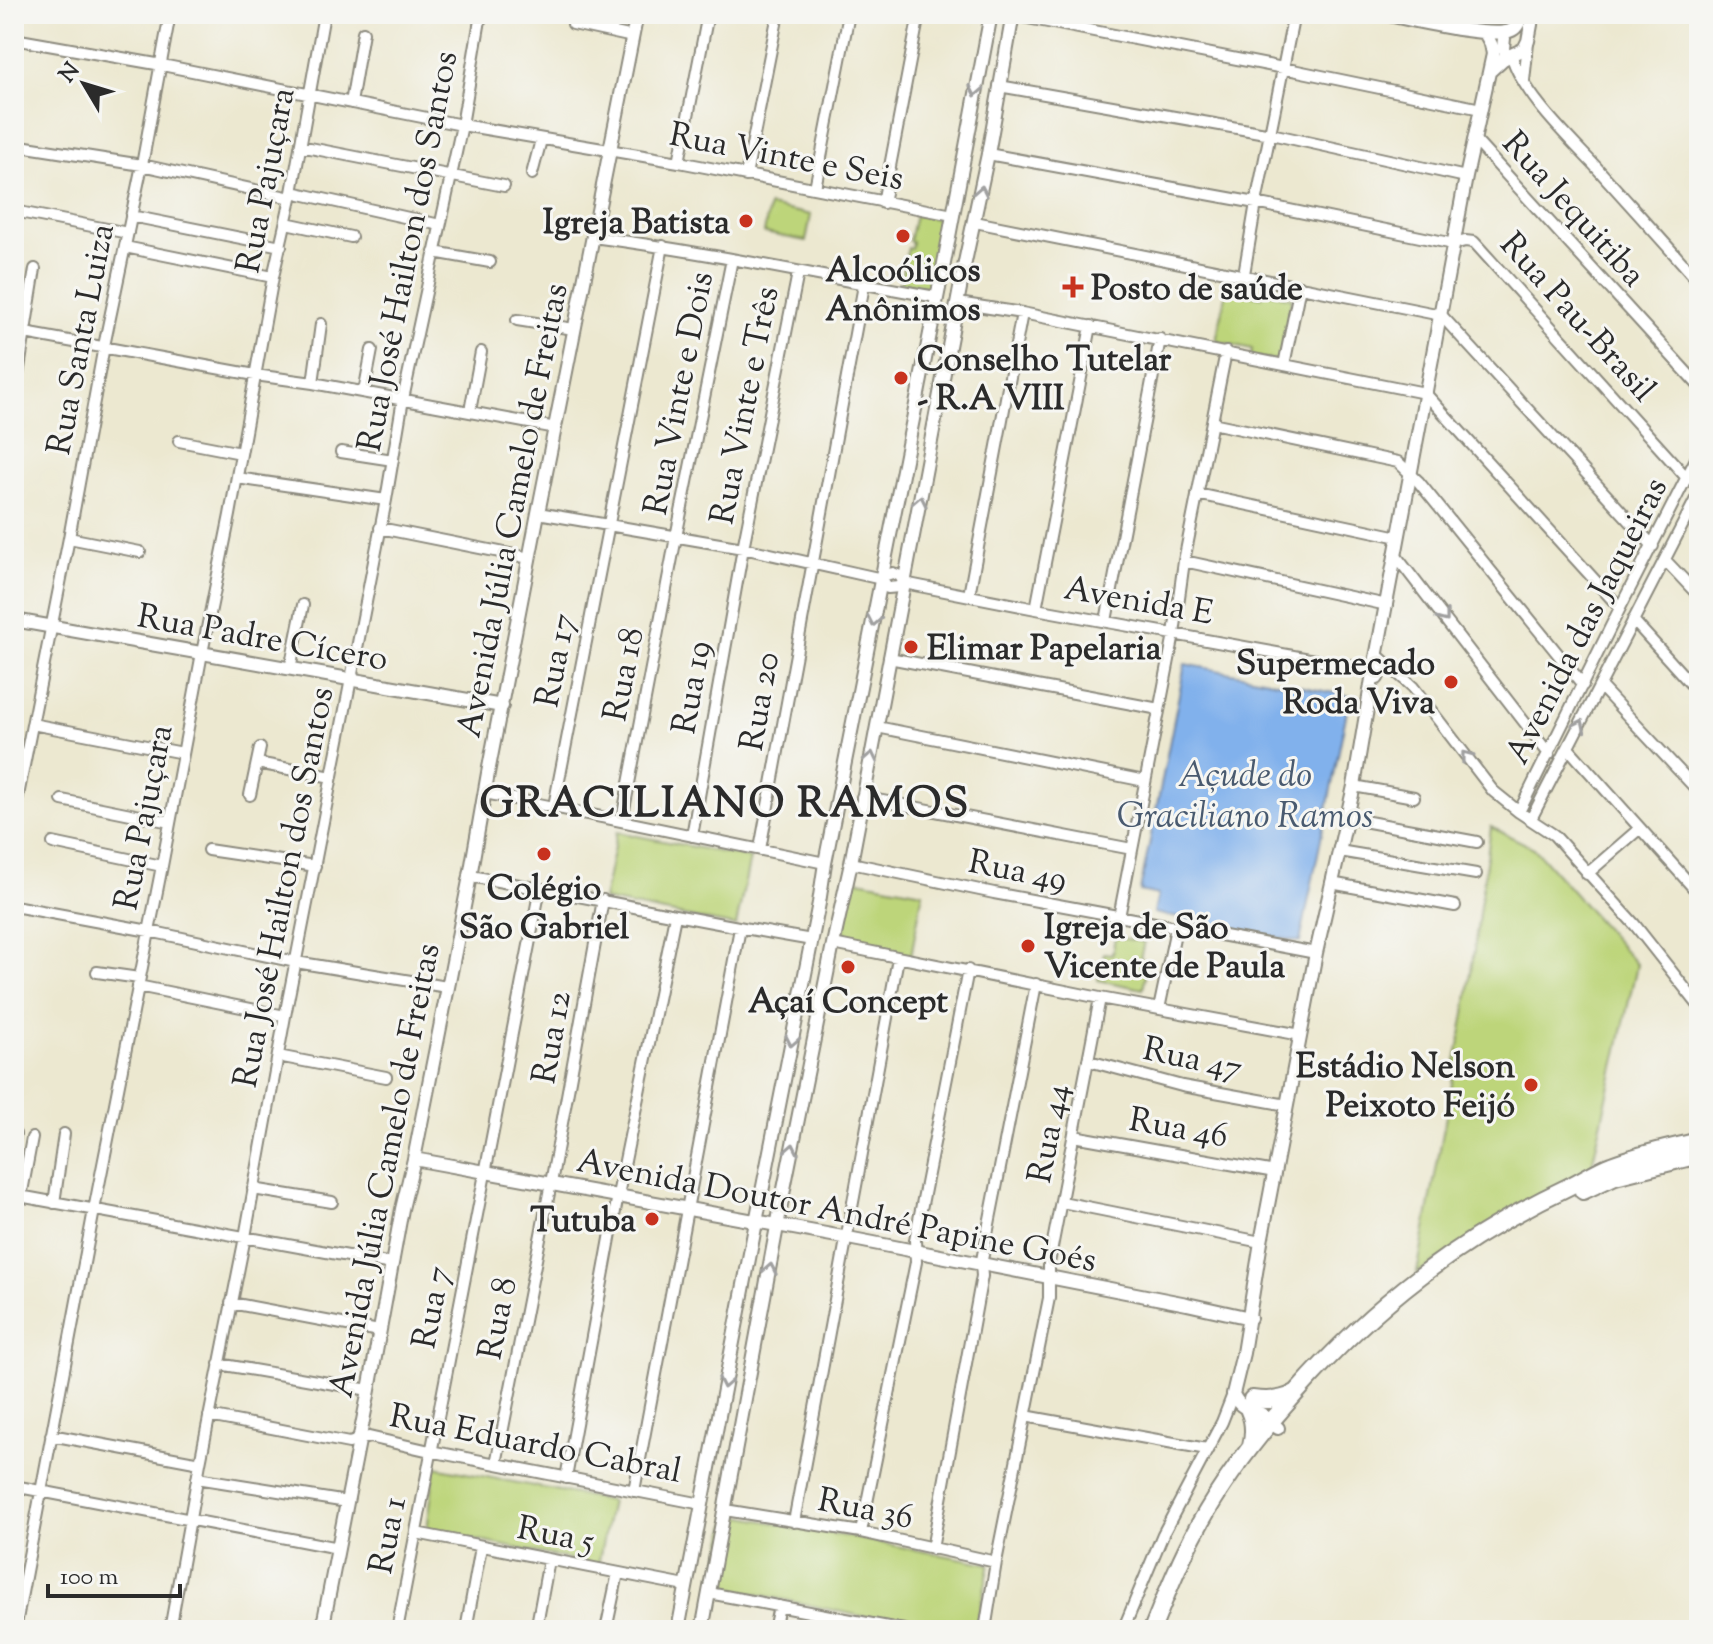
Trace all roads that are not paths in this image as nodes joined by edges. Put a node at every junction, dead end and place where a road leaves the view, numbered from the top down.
1 (152, 14) edge
2 (324, 14) edge
3 (481, 14) edge
4 (637, 14) edge
5 (708, 14) edge
6 (778, 14) edge
7 (849, 14) edge
8 (919, 14) edge
9 (991, 14) edge
10 (1294, 14) edge
11 (1384, 14) edge
12 (1522, 14) edge
13 (1533, 14) edge
14 (1012, 15) edge
15 (170, 16) edge
16 (573, 24) dead end
17 (363, 32) dead end
18 (1485, 33) junction
19 (633, 37) junction
20 (14, 39) edge
21 (1528, 39) junction
22 (1504, 45) junction
23 (162, 65) junction
24 (1283, 68) junction
25 (1489, 73) junction
26 (1524, 81) junction
27 (999, 86) junction
28 (308, 95) junction
29 (351, 103) junction
30 (1481, 109) junction
31 (462, 125) junction
32 (1271, 134) junction
33 (1474, 139) junction
34 (541, 140) junction
35 (14, 145) edge
36 (300, 146) junction
37 (610, 151) junction
38 (988, 154) junction
39 (679, 162) junction
40 (142, 165) junction
41 (532, 174) dead end
42 (450, 176) junction
43 (746, 176) junction
44 (1466, 177) junction
45 (504, 186) dead end
46 (815, 188) junction
47 (291, 195) junction
48 (883, 203) junction
49 (1256, 203) junction
50 (14, 211) edge
51 (953, 215) junction
52 (131, 216) junction
53 (975, 222) junction
54 (286, 223) junction
55 (440, 225) junction
56 (128, 233) junction
57 (351, 237) dead end
58 (593, 237) junction
59 (1454, 244) junction
60 (281, 246) junction
61 (663, 246) junction
62 (125, 247) junction
63 (434, 252) junction
64 (945, 258) junction
65 (732, 259) junction
66 (490, 262) dead end
67 (965, 262) junction
68 (35, 269) dead end
69 (798, 273) junction
70 (1244, 274) junction
71 (273, 277) junction
72 (1699, 282) edge
73 (864, 285) junction
74 (1300, 286) junction
75 (936, 297) junction
76 (958, 303) junction
77 (1022, 313) junction
78 (1441, 315) junction
79 (517, 320) dead end
80 (321, 324) dead end
81 (1091, 326) junction
82 (574, 329) junction
83 (19, 332) edge
84 (1160, 339) junction
85 (104, 346) junction
86 (372, 350) dead end
87 (481, 352) dead end
88 (1226, 352) junction
89 (1284, 365) junction
90 (255, 375) junction
91 (17, 381) dead end
92 (313, 383) junction
93 (1699, 386) edge
94 (364, 392) junction
95 (1425, 393) junction
96 (403, 399) junction
97 (470, 411) junction
98 (1212, 423) junction
99 (556, 428) junction
100 (179, 441) dead end
101 (341, 452) dead end
102 (241, 453) junction
103 (1699, 453) edge
104 (393, 460) junction
105 (1410, 473) junction
106 (237, 478) junction
107 (1687, 478) junction
108 (1699, 493) edge
109 (1197, 494) junction
110 (386, 500) junction
111 (538, 513) junction
112 (609, 524) junction
113 (1663, 526) junction
114 (380, 528) junction
115 (1680, 530) junction
116 (676, 537) junction
117 (1399, 537) junction
118 (69, 538) junction
119 (1653, 546) junction
120 (743, 548) junction
121 (140, 552) dead end
122 (1396, 556) junction
123 (530, 558) junction
124 (1665, 560) junction
125 (1184, 561) junction
126 (812, 564) junction
127 (882, 579) junction
128 (904, 583) junction
129 (969, 595) junction
130 (1699, 596) edge
131 (303, 605) dead end
132 (1387, 605) junction
133 (1620, 608) junction
134 (1036, 609) junction
135 (14, 620) edge
136 (1633, 620) junction
137 (1106, 621) junction
138 (51, 627) junction
139 (1174, 634) junction
140 (202, 653) junction
141 (889, 658) junction
142 (1372, 666) junction
143 (290, 669) junction
144 (350, 680) junction
145 (1583, 685) junction
146 (1600, 686) junction
147 (1699, 693) edge
148 (502, 706) junction
149 (1159, 709) junction
150 (32, 724) junction
151 (877, 727) junction
152 (260, 748) dead end
153 (1569, 749) junction
154 (183, 753) junction
155 (1549, 754) junction
156 (257, 763) junction
157 (332, 777) junction
158 (1145, 781) junction
159 (1354, 786) junction
160 (1699, 792) edge
161 (485, 793) junction
162 (250, 795) dead end
163 (862, 797) junction
164 (1414, 797) dead end
165 (62, 800) dead end
166 (554, 806) junction
167 (1519, 812) junction
168 (14, 816) edge
169 (1347, 818) junction
170 (1531, 819) junction
171 (622, 820) junction
172 (170, 822) junction
173 (1639, 829) junction
174 (692, 836) junction
175 (1477, 842) dead end
176 (53, 843) dead end
177 (760, 849) junction
178 (1132, 849) junction
179 (208, 850) dead end
180 (1339, 851) junction
181 (825, 863) junction
182 (851, 863) junction
183 (162, 866) junction
184 (315, 866) junction
185 (1476, 874) dead end
186 (1587, 874) junction
187 (470, 876) junction
188 (1331, 883) junction
189 (540, 888) junction
190 (1699, 894) edge
191 (603, 900) junction
192 (819, 903) junction
193 (14, 906) edge
194 (1455, 906) dead end
195 (841, 909) junction
196 (675, 916) junction
197 (1119, 917) junction
198 (740, 928) junction
199 (1176, 928) junction
200 (149, 931) junction
201 (812, 940) junction
202 (833, 944) junction
203 (1316, 953) junction
204 (898, 958) junction
205 (296, 962) junction
206 (968, 970) junction
207 (97, 972) dead end
208 (138, 982) junction
209 (1036, 984) junction
210 (447, 987) junction
211 (1100, 998) junction
212 (1699, 1006) edge
213 (1159, 1009) junction
214 (285, 1016) junction
215 (1301, 1035) junction
216 (278, 1056) junction
217 (1089, 1061) junction
218 (386, 1077) dead end
219 (1287, 1105) junction
220 (64, 1134) dead end
221 (1074, 1136) junction
222 (32, 1138) dead end
223 (1699, 1141) edge
224 (1699, 1155) edge
225 (414, 1159) junction
226 (1275, 1172) junction
227 (485, 1173) junction
228 (551, 1183) junction
229 (253, 1189) junction
230 (618, 1195) junction
231 (17, 1196) edge
232 (332, 1202) dead end
233 (1062, 1202) junction
234 (54, 1203) junction
235 (687, 1208) junction
236 (94, 1210) junction
237 (756, 1222) junction
238 (778, 1225) junction
239 (245, 1237) junction
240 (848, 1238) junction
241 (1261, 1242) junction
242 (915, 1251) junction
243 (392, 1264) junction
244 (981, 1265) junction
245 (1049, 1278) junction
246 (231, 1303) junction
247 (1250, 1318) junction
248 (379, 1331) junction
249 (219, 1364) junction
250 (1240, 1372) junction
251 (369, 1390) junction
252 (1296, 1393) junction
253 (1233, 1394) junction
254 (1250, 1405) junction
255 (209, 1416) junction
256 (1025, 1416) junction
257 (1277, 1422) junction
258 (51, 1435) junction
259 (359, 1440) junction
260 (1251, 1446) junction
261 (1207, 1449) junction
262 (430, 1451) junction
263 (200, 1463) junction
264 (496, 1464) junction
265 (197, 1478) junction
266 (566, 1478) junction
267 (14, 1486) edge
268 (40, 1490) junction
269 (634, 1491) junction
270 (347, 1502) junction
271 (702, 1504) junction
272 (725, 1510) junction
273 (190, 1519) junction
274 (794, 1522) junction
275 (861, 1532) junction
276 (416, 1533) junction
277 (695, 1544) junction
278 (481, 1547) junction
279 (717, 1547) junction
280 (338, 1548) junction
281 (932, 1549) junction
282 (549, 1560) junction
283 (996, 1562) junction
284 (618, 1573) junction
285 (686, 1586) junction
286 (709, 1593) junction
287 (779, 1606) junction
288 (844, 1625) edge
289 (15, 1630) edge
290 (170, 1630) edge
291 (322, 1630) edge
292 (397, 1630) edge
293 (466, 1630) edge
294 (536, 1630) edge
295 (606, 1630) edge
296 (678, 1630) edge
297 (702, 1630) edge
298 (774, 1630) edge
299 (904, 1630) edge
300 (985, 1630) edge
301 (1123, 1630) edge
302 (1152, 1630) edge
303 (1160, 1630) edge

1 - 15 street
2 - 28 street, Rua Pajuçara
3 - 31 street, Rua José Hailton dos Santos
4 - 19 street, Avenida Júlia Camelo de Freitas
5 - 39 street
6 - 43 street
7 - 46 street
8 - 48 street
9 -> 51 street
10 - 24 street
11 - 18 street
12 - 22 street
13 - 21 street
14 - 24 street
14 - 27 street
15 - 23 street, Rua Santa Luiza
16 - 19 street
17 - 29 street
18 - 22 street
18 - 22 street
19 - 37 street, Avenida Júlia Camelo de Freitas
20 - 23 street, Rua Vinte e Seis
21 - 22 street
21 - 22 street
21 - 26 street
22 - 25 street
22 - 25 street
22 - 26 street
23 - 28 street, Rua Vinte e Seis
23 - 40 street, Rua Santa Luiza
24 - 30 street
24 - 32 street
25 - 30 street
26 - 72 street
27 - 32 street
27 - 38 street
28 - 29 street, Rua Vinte e Seis
28 - 36 street, Rua Pajuçara
29 - 31 street, Rua Vinte e Seis
30 - 33 street
31 - 34 street, Rua Vinte e Seis
31 - 42 street, Rua José Hailton dos Santos
32 - 44 street
32 - 49 street
33 - 44 street
33 - 93 street, Rua Jequitiba
34 - 37 street, Rua Vinte e Seis
34 - 41 street
35 - 40 street
36 - 42 street
36 - 47 street, Rua Pajuçara
37 - 39 street, Rua Vinte e Seis
37 - 58 street, Avenida Júlia Camelo de Freitas
38 - 49 street
53 -> 38 street
39 - 43 street, Rua Vinte e Seis
40 - 47 street
40 - 52 street, Rua Santa Luiza
42 - 45 street
42 - 55 street, Rua José Hailton dos Santos
43 - 46 street, Rua Vinte e Seis
44 - 59 street
46 - 48 street, Rua Vinte e Seis
47 - 54 street, Rua Pajuçara
47 - 55 street
48 - 51 street, Rua Vinte e Seis
49 - 59 street
49 - 70 street
50 - 56 street
51 - 64 street
52 - 56 street, Rua Santa Luiza
52 - 60 street
53 - 67 street
53 - 70 street
54 - 57 street
54 - 60 street, Rua Pajuçara
55 - 63 street, Rua José Hailton dos Santos
56 - 62 street, Rua Santa Luiza
58 - 61 street
58 - 82 street, Avenida Júlia Camelo de Freitas
59 - 78 street
59 - 107 street, Rua Pau-Brasil
60 - 71 street, Rua Pajuçara
61 - 65 street
61 - 112 street, Rua 17
62 - 71 street
62 - 85 street, Rua Santa Luiza
63 - 66 street
63 - 96 street, Rua José Hailton dos Santos
64 - 67 street
64 - 75 street
65 - 69 street
65 - 116 street, Rua Vinte e Dois
67 - 76 street
68 - 83 street
69 - 73 street
69 - 120 street, Rua Vinte e Três
70 - 74 street
71 - 90 street, Rua Pajuçara
73 - 75 street
73 - 126 street, Rua 20
74 - 78 street
74 - 89 street
75 - 127 street
76 - 77 street
128 -> 76 street
77 - 81 street
77 - 129 street
78 - 95 street
78 - 119 street
79 - 82 street
80 - 92 street
81 - 84 street
81 - 134 street
82 - 99 street, Avenida Júlia Camelo de Freitas
83 - 85 street
83 - 91 street
84 - 88 street
84 - 137 street
85 - 90 street
85 - 118 street, Rua Santa Luiza
86 - 94 street
87 - 97 street
88 - 89 street
88 - 98 street
89 - 95 street
90 - 92 street
90 - 102 street, Rua Pajuçara
92 - 94 street
94 - 96 street
95 - 105 street
95 - 133 street
96 - 97 street
96 - 104 street, Rua José Hailton dos Santos
97 - 99 street
98 - 105 street
98 - 109 street
99 - 111 street, Avenida Júlia Camelo de Freitas
100 - 102 street
101 - 104 street
102 - 106 street, Rua Pajuçara
103 - 107 street, Avenida das Jaqueiras
104 - 110 street, Rua José Hailton dos Santos
105 - 117 street
105 - 145 street
106 - 110 street
106 - 140 street, Rua Pajuçara
107 - 113 street, Avenida das Jaqueiras
108 - 115 street, Avenida das Jaqueiras
109 - 117 street
109 - 125 street
110 - 114 street, Rua José Hailton dos Santos
111 - 112 street, Avenida E
111 - 123 street, Avenida Júlia Camelo de Freitas
112 - 116 street, Avenida E
112 - 166 street, Rua 17
113 - 115 street
113 - 119 street, Avenida das Jaqueiras
114 - 123 street
114 - 144 street, Rua José Hailton dos Santos
115 - 124 street, Avenida das Jaqueiras
116 - 120 street, Avenida E
116 - 171 street, Rua 18
117 - 122 street
118 - 121 street
118 - 138 street, Rua Santa Luiza
119 - 133 street, Avenida das Jaqueiras
120 - 126 street, Avenida E
120 - 174 street, Rua 19
122 - 132 street
122 -> 155 street
123 - 148 street, Avenida Júlia Camelo de Freitas
124 - 130 street
124 - 136 street, Avenida das Jaqueiras
125 - 132 street
125 - 139 street
126 - 127 street, Avenida E
126 - 177 street, Rua 20
127 - 128 street, Avenida E
127 -> 181 street
128 - 129 street, Avenida E
128 - 141 street
129 - 134 street, Avenida E
131 - 143 street
132 - 142 street
133 - 145 street, Avenida das Jaqueiras
134 - 137 street, Avenida E
135 - 138 street, Rua Padre Cícero
136 - 146 street, Avenida das Jaqueiras
136 - 147 street
137 - 139 street, Avenida E
138 - 140 street, Rua Padre Cícero
138 - 150 street, Rua Santa Luiza
139 - 142 street, Avenida E
139 - 149 street
140 - 143 street, Rua Padre Cícero
140 - 154 street, Rua Pajuçara
141 - 149 street
141 - 151 street
142 - 159 street
167 -> 142 street
143 - 144 street, Rua Padre Cícero
144 - 148 street, Rua Padre Cícero
144 - 157 street, Rua José Hailton dos Santos
145 - 155 street, Avenida das Jaqueiras
153 -> 146 street, Avenida das Jaqueiras
146 - 160 street
148 - 161 street, Avenida Júlia Camelo de Freitas
149 - 158 street
150 - 154 street
150 - 168 street, Rua Santa Luiza
151 - 158 street
163 -> 151 street
152 - 156 street
153 - 170 street, Avenida das Jaqueiras
153 - 173 street
154 - 172 street, Rua Pajuçara
155 - 167 street, Avenida das Jaqueiras
156 - 157 street
156 - 162 street
157 - 184 street, Rua José Hailton dos Santos
158 - 178 street
159 - 164 street
159 - 169 street
161 - 166 street
161 - 187 street, Avenida Júlia Camelo de Freitas
163 - 178 street
163 - 182 street
165 - 172 street
166 - 171 street
167 - 170 street
169 - 175 street
169 - 180 street
170 - 186 street
171 - 174 street
172 - 183 street, Rua Pajuçara
173 - 186 street
173 - 190 street
174 - 177 street
176 - 183 street
177 - 181 street
178 - 197 street
179 - 184 street
180 - 185 street
180 - 188 street
181 - 192 street
182 - 195 street
182 - 197 street, Rua 49
183 - 200 street, Rua Pajuçara
184 - 205 street, Rua José Hailton dos Santos
186 - 212 street
187 - 189 street
187 - 210 street, Avenida Júlia Camelo de Freitas
188 - 194 street
188 - 203 street
189 - 191 street
189 - 227 street, Rua 7
191 - 196 street
191 - 228 street, Rua 12
192 - 195 street
192 - 201 street
193 - 200 street
195 - 202 street
196 - 198 street
196 - 230 street
197 - 199 street, Rua 49
198 - 201 street
198 - 235 street
199 - 203 street, Rua 49
199 - 213 street
200 - 205 street
200 - 208 street, Rua Pajuçara
201 -> 237 street
202 - 204 street
238 -> 202 street
203 - 215 street
204 - 206 street
204 - 240 street
205 - 210 street
205 - 214 street, Rua José Hailton dos Santos
206 - 209 street
206 - 242 street
207 - 208 street
208 - 214 street
208 - 236 street, Rua Pajuçara
209 - 211 street
209 - 244 street
210 - 225 street, Avenida Júlia Camelo de Freitas
211 - 213 street
211 - 217 street, Rua 44
213 - 215 street
214 - 216 street, Rua José Hailton dos Santos
215 - 219 street
216 - 218 street
216 - 229 street, Rua José Hailton dos Santos
217 - 219 street, Rua 47
217 - 221 street, Rua 44
219 - 226 street
220 - 234 street
221 - 226 street, Rua 46
221 - 233 street, Rua 44
222 - 231 street
223 - 252 main road
224 - 257 main road
225 - 227 street, Avenida Doutor André Papine Goés
225 - 243 street, Avenida Júlia Camelo de Freitas
226 - 241 street
227 - 228 street, Avenida Doutor André Papine Goés
227 - 262 street, Rua 7
228 - 230 street, Avenida Doutor André Papine Goés
228 - 264 street, Rua 8
229 - 232 street
229 - 239 street, Rua José Hailton dos Santos
230 - 235 street, Avenida Doutor André Papine Goés
230 - 266 street
231 - 234 street
233 - 241 street
233 - 245 street, Rua 44
234 - 236 street
235 - 237 street, Avenida Doutor André Papine Goés
235 - 269 street
236 - 239 street
236 - 258 street, Rua Pajuçara
237 - 238 street, Avenida Doutor André Papine Goés
237 -> 271 street
238 - 240 street, Avenida Doutor André Papine Goés
272 -> 238 street
239 - 243 street
239 - 246 street, Rua José Hailton dos Santos
240 - 242 street, Avenida Doutor André Papine Goés
240 - 274 street
241 - 247 street
242 - 244 street, Avenida Doutor André Papine Goés
242 - 275 street
243 - 248 street, Avenida Júlia Camelo de Freitas
244 - 245 street, Avenida Doutor André Papine Goés
244 - 281 street
245 - 247 street, Avenida Doutor André Papine Goés
245 - 256 street, Rua 44
246 - 248 street
246 - 249 street, Rua José Hailton dos Santos
247 - 250 street
248 - 251 street, Avenida Júlia Camelo de Freitas
249 - 251 street
249 - 255 street, Rua José Hailton dos Santos
250 - 253 street
250 - 254 street
251 - 259 street, Avenida Júlia Camelo de Freitas
252 - 254 main road
252 - 257 main road
253 - 254 street
253 - 261 street
254 - 257 street
254 - 260 main road
255 - 259 street, Rua Eduardo Cabral
255 - 263 street, Rua José Hailton dos Santos
256 - 261 street
256 - 283 street, Rua 44
257 - 260 main road
257 - 303 main road
258 - 263 street
258 - 268 street, Rua Pajuçara
259 - 262 street, Rua Eduardo Cabral
259 - 270 street, Avenida Júlia Camelo de Freitas
260 - 302 main road
261 - 301 street
262 - 264 street, Rua Eduardo Cabral
262 - 276 street, Rua 1
263 - 265 street, Rua José Hailton dos Santos
264 - 266 street, Rua Eduardo Cabral
265 - 270 street
265 - 273 street, Rua José Hailton dos Santos
266 - 269 street, Rua Eduardo Cabral
267 - 268 street
268 - 273 street
268 - 289 street, Rua Pajuçara
269 - 271 street, Rua Eduardo Cabral
270 - 280 street, Avenida Júlia Camelo de Freitas
271 - 277 street
272 - 274 street, Rua 36
272 - 279 street
273 - 280 street
273 - 290 street, Rua José Hailton dos Santos
274 - 275 street, Rua 36
275 - 281 street, Rua 36
276 - 278 street, Rua 5
276 - 292 street, Rua 1
277 - 279 street
277 - 285 street
278 - 282 street, Rua 5
278 - 293 street
279 - 286 street
280 - 291 street, Avenida Júlia Camelo de Freitas
281 - 283 street, Rua 36
282 - 284 street, Rua 5
282 - 294 street
283 - 300 street, Rua 44
284 - 285 street, Rua 5
284 - 295 street
285 - 296 street
286 - 287 street
286 - 297 street
287 - 288 street
287 - 298 street
288 - 299 street

